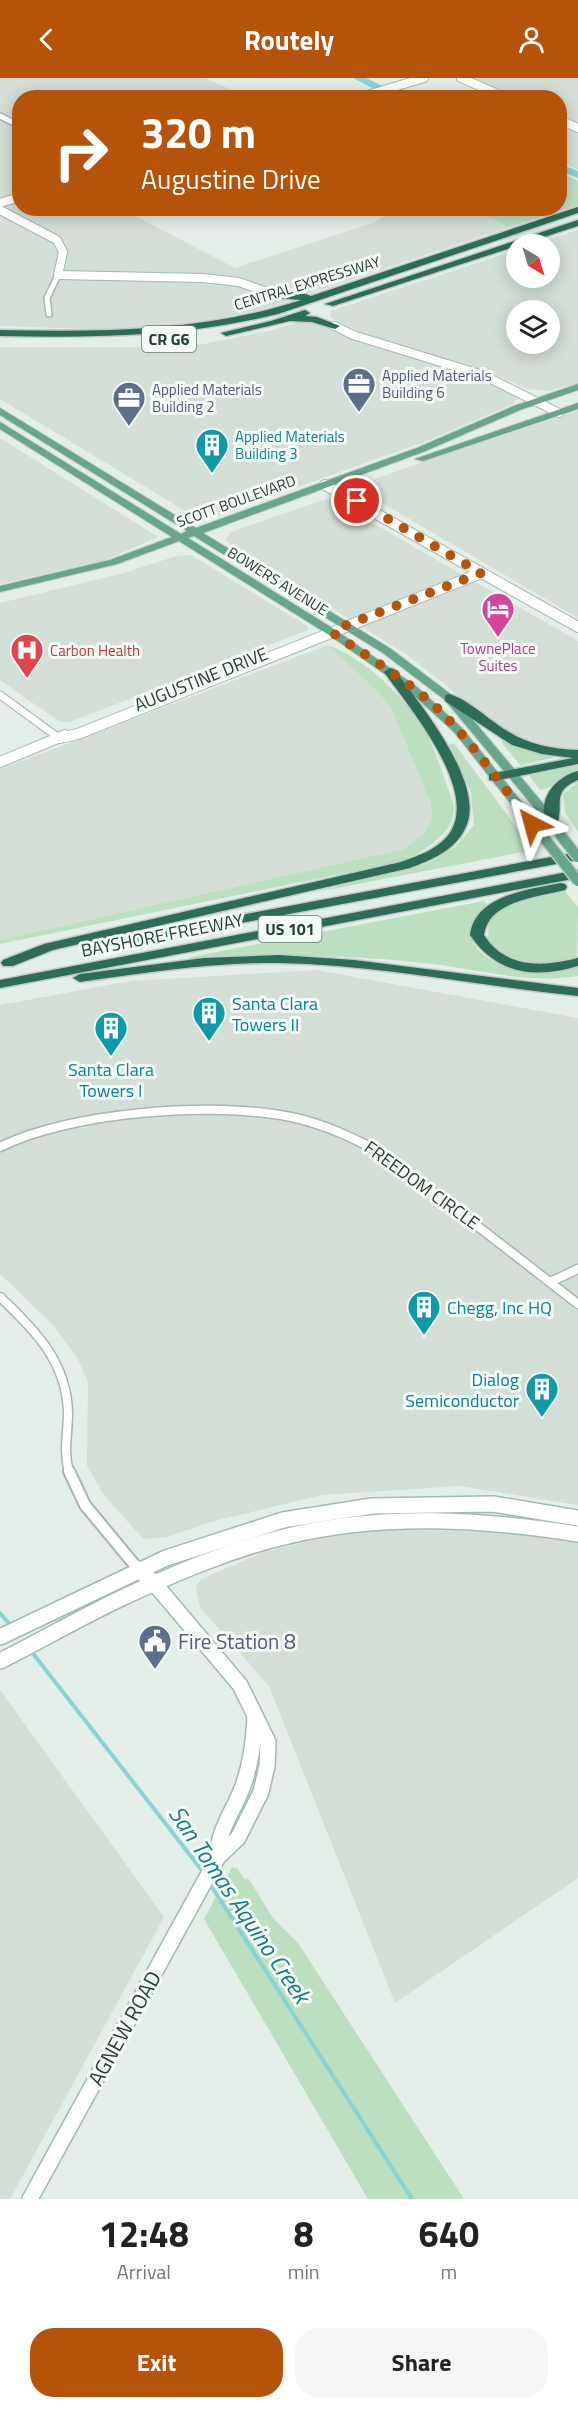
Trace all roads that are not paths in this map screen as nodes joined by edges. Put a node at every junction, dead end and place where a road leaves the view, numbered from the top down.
1 (424, 78) edge
2 (461, 78) edge
3 (382, 90) edge
4 (489, 90) edge
5 (0, 210) edge
6 (560, 216) edge
7 (578, 223) edge
8 (390, 273) junction
9 (58, 274) junction
10 (275, 295) junction
11 (333, 303) junction
12 (50, 314) dead end
13 (273, 324) junction
14 (335, 326) junction
15 (175, 330) junction
16 (0, 333) edge
17 (0, 341) edge
18 (578, 387) edge
19 (535, 400) junction
20 (578, 406) edge
21 (0, 411) edge
22 (559, 413) junction
23 (0, 425) edge
24 (325, 485) junction
25 (337, 490) junction
26 (200, 535) junction
27 (185, 540) junction
28 (481, 573) junction
29 (0, 589) edge
30 (0, 597) edge
31 (344, 626) junction
32 (578, 627) edge
33 (328, 631) junction
34 (390, 672) junction
35 (0, 695) edge
36 (449, 698) junction
37 (59, 738) junction
38 (578, 754) edge
39 (578, 761) edge
40 (0, 762) edge
41 (510, 773) junction
42 (578, 775) edge
43 (494, 777) junction
44 (552, 821) junction
45 (578, 846) edge
46 (578, 857) edge
47 (578, 874) edge
48 (578, 882) edge
49 (318, 905) junction
50 (578, 962) edge
51 (4, 963) edge
52 (578, 983) edge
53 (1, 984) edge
54 (524, 987) junction
55 (578, 992) edge
56 (0, 1147) edge
57 (578, 1269) edge
58 (550, 1282) junction
59 (0, 1297) edge
60 (578, 1304) edge
61 (578, 1518) edge
62 (578, 1534) edge
63 (138, 1569) junction
64 (154, 1583) junction
65 (0, 1637) edge
66 (0, 1662) edge
67 (30, 2199) edge

1 - 3 street
2 - 4 street
5 - 9 street
6 - 8 highway, CENTRAL EXPRESSWAY / CR G6
7 - 11 highway, CENTRAL EXPRESSWAY / CR G6
8 - 10 highway
8 - 15 highway, CENTRAL EXPRESSWAY / CR G6
9 - 10 street
9 - 12 street
10 - 15 highway
11 - 13 highway, CENTRAL EXPRESSWAY / CR G6
11 - 14 highway
13 - 14 highway
13 - 17 highway, CENTRAL EXPRESSWAY / CR G6
14 - 19 street
15 - 16 highway, CENTRAL EXPRESSWAY / CR G6
18 - 19 main road, SCOTT BOULEVARD
19 - 22 street
19 - 24 main road, SCOTT BOULEVARD
20 - 22 main road, SCOTT BOULEVARD
21 - 26 main road, BOWERS AVENUE
22 - 25 main road, SCOTT BOULEVARD
23 - 27 main road, BOWERS AVENUE
24 - 25 street
24 - 26 main road, SCOTT BOULEVARD
25 - 26 main road, SCOTT BOULEVARD
25 - 28 street
26 - 27 main road, SCOTT BOULEVARD
26 - 31 main road, BOWERS AVENUE
27 - 29 main road, SCOTT BOULEVARD
27 - 30 main road, SCOTT BOULEVARD
27 - 33 main road, BOWERS AVENUE
28 - 31 street, AUGUSTINE DRIVE
28 - 32 street
31 - 33 street, AUGUSTINE DRIVE
31 - 36 main road, BOWERS AVENUE
33 - 34 main road, BOWERS AVENUE
33 - 37 street, AUGUSTINE DRIVE
34 - 43 main road, BOWERS AVENUE
34 - 51 highway
35 - 37 street
36 - 38 highway
36 - 41 main road, BOWERS AVENUE
37 - 40 street, AUGUSTINE DRIVE
39 - 41 highway
41 - 43 highway
41 - 44 main road, BOWERS AVENUE
42 - 44 highway
43 - 48 main road, BOWERS AVENUE, bridge
44 - 46 main road, BOWERS AVENUE, bridge
45 - 49 highway
46 - 49 highway, BAYSHORE FREEWAY / US 101
47 - 53 highway, BAYSHORE FREEWAY / US 101
48 - 50 highway
49 - 51 highway, BAYSHORE FREEWAY / US 101
52 - 54 highway
53 - 54 highway
54 - 55 highway
56 - 58 street, FREEDOM CIRCLE
57 - 58 street
58 - 60 street, FREEDOM CIRCLE
59 - 63 street
61 - 63 street
62 - 64 street
63 - 64 street, AGNEW ROAD
63 - 65 street
64 - 66 street
64 - 67 street, AGNEW ROAD

